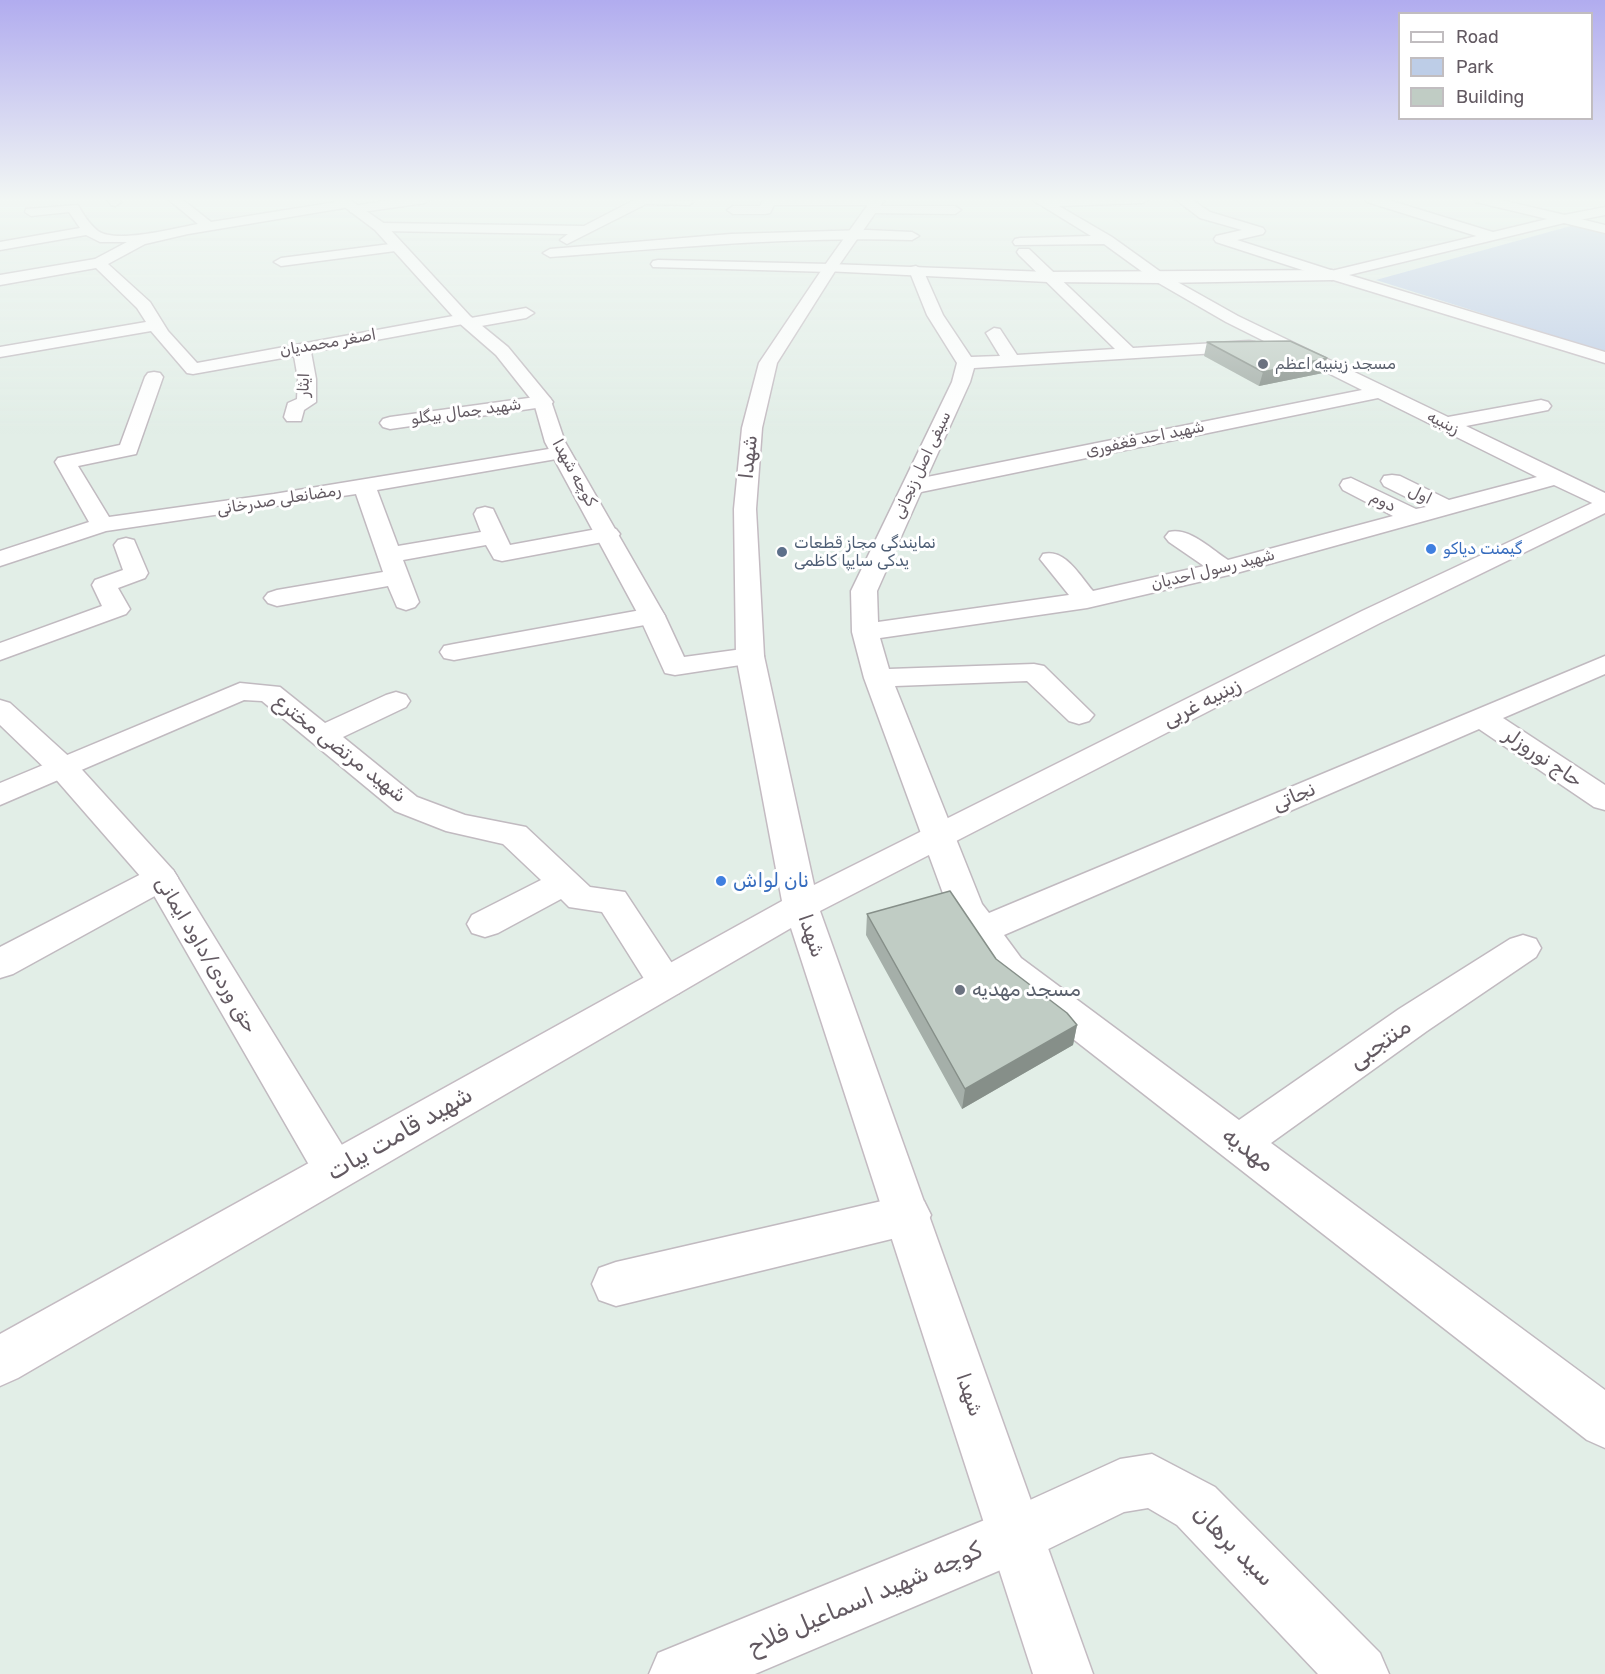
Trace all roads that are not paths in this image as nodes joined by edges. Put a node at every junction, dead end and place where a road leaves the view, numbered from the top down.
1 (20, 277) edge
2 (115, 277) edge
3 (426, 277) edge
4 (824, 277) edge
5 (919, 277) edge
6 (1048, 277) edge
7 (1061, 277) edge
8 (1237, 277) edge
9 (1339, 277) edge
10 (1160, 278) junction
11 (0, 280) edge
12 (526, 313) dead end
13 (467, 321) junction
14 (156, 325) junction
15 (994, 333) dead end
16 (1281, 344) junction
17 (301, 348) junction
18 (0, 352) edge
19 (1129, 353) junction
20 (1605, 358) edge
21 (1012, 360) junction
22 (966, 363) junction
23 (153, 377) dead end
24 (1379, 392) junction
25 (543, 402) junction
26 (1541, 406) dead end
27 (294, 417) dead end
28 (390, 423) dead end
29 (1445, 424) junction
30 (561, 453) junction
31 (1556, 478) junction
32 (1392, 481) dead end
33 (1351, 485) dead end
34 (365, 487) junction
35 (912, 487) junction
36 (1605, 503) edge
37 (1449, 509) junction
38 (485, 514) dead end
39 (1415, 518) junction
40 (102, 525) junction
41 (608, 534) junction
42 (495, 536) junction
43 (1177, 537) dead end
44 (126, 545) dead end
45 (0, 559) edge
46 (1052, 559) dead end
47 (394, 566) junction
48 (1224, 569) junction
49 (277, 598) dead end
50 (1087, 600) junction
51 (406, 602) dead end
52 (652, 616) junction
53 (865, 632) junction
54 (0, 652) edge
55 (454, 652) dead end
56 (750, 656) junction
57 (1605, 664) edge
58 (878, 678) junction
59 (396, 701) dead end
60 (0, 709) edge
61 (1079, 715) dead end
62 (1481, 717) junction
63 (322, 736) junction
64 (64, 769) junction
65 (0, 795) edge
66 (1605, 800) edge
67 (939, 837) junction
68 (161, 878) junction
69 (565, 882) junction
70 (801, 906) junction
71 (485, 924) dead end
72 (982, 930) junction
73 (1523, 948) dead end
74 (0, 964) edge
75 (666, 983) junction
76 (1239, 1143) junction
77 (335, 1171) junction
78 (908, 1215) junction
79 (616, 1284) dead end
80 (0, 1361) edge
81 (1605, 1422) edge
82 (1016, 1534) junction
83 (679, 1674) edge
84 (1063, 1674) edge
85 (1359, 1674) edge

1 - 11 street
2 - 14 street
3 - 13 street, کوچه شهدا
4 - 56 street, شهدا
5 - 22 street
6 - 19 street
7 - 10 street
8 - 10 street
9 - 20 street
10 - 16 street, زینبیه
12 - 13 street, اصغر محمدیان
13 - 17 street, اصغر محمدیان
13 - 25 street, کوچه شهدا
14 - 17 street, اصغر محمدیان
14 - 18 street
15 - 21 street
16 - 19 street, زینبیه
16 - 24 street, زینبیه
17 - 27 street, ایثار
19 - 21 street, زینبیه
21 - 22 street, زینبیه
22 - 35 street, سیفی اصل زنجانی
23 - 40 street
24 - 29 street, زینبیه
24 - 35 street, شهید احد فغفوری
25 - 28 street, شهید جمال بیگلو
25 - 30 street, کوچه شهدا
26 - 29 street
29 - 31 street, زینبیه
30 - 34 street, رمضانعلی صدرخانی
30 - 41 street, کوچه شهدا
31 - 36 street, زینبیه
31 - 37 street, شهید رسول احدیان
32 - 37 street, اول
33 - 39 street, دوم
34 - 40 street, رمضانعلی صدرخانی
34 - 47 street
35 - 53 street, سیفی اصل زنجانی
36 - 67 street, زینبیه غربی
37 - 39 street, شهید رسول احدیان
38 - 42 street
39 - 48 street, شهید رسول احدیان
40 - 45 street, رمضانعلی صدرخانی
41 - 42 street
41 - 52 street, کوچه شهدا
42 - 47 street
43 - 48 street
44 - 54 street
46 - 50 street
47 - 49 street
47 - 51 street
48 - 50 street, شهید رسول احدیان
50 - 53 street, شهید رسول احدیان
52 - 55 street
52 - 56 street, کوچه شهدا
53 - 58 street, سیفی اصل زنجانی
56 - 70 street, شهدا
57 - 62 street, نجاتی
58 - 61 street
58 - 67 street, سیفی اصل زنجانی
59 - 63 street
60 - 64 street, حق وردی/داود ایمانی
62 - 66 street, حاج نوروزلر
62 - 72 street, نجاتی
63 - 64 street, شهید مرتضی مخترع
63 - 69 street, شهید مرتضی مخترع
64 - 65 street, شهید مرتضی مخترع
64 - 68 street, حق وردی/داود ایمانی
67 - 70 street, زینبیه غربی
67 - 72 street, مهدیه
68 - 74 street
68 - 77 street, حق وردی/داود ایمانی
69 - 71 street
69 - 75 street, شهید مرتضی مخترع
70 - 75 street, شهید قامت بیات
70 - 78 street, شهدا
72 - 76 street, مهدیه
73 - 76 street, منتجبی
75 - 77 street, شهید قامت بیات
76 - 81 street, مهدیه
77 - 80 street, شهید قامت بیات
78 - 79 street
78 - 82 street, شهدا
82 - 83 street, کوچه شهید اسماعیل فلاح
82 - 84 street, شهدا
82 - 85 street, سید برهان

